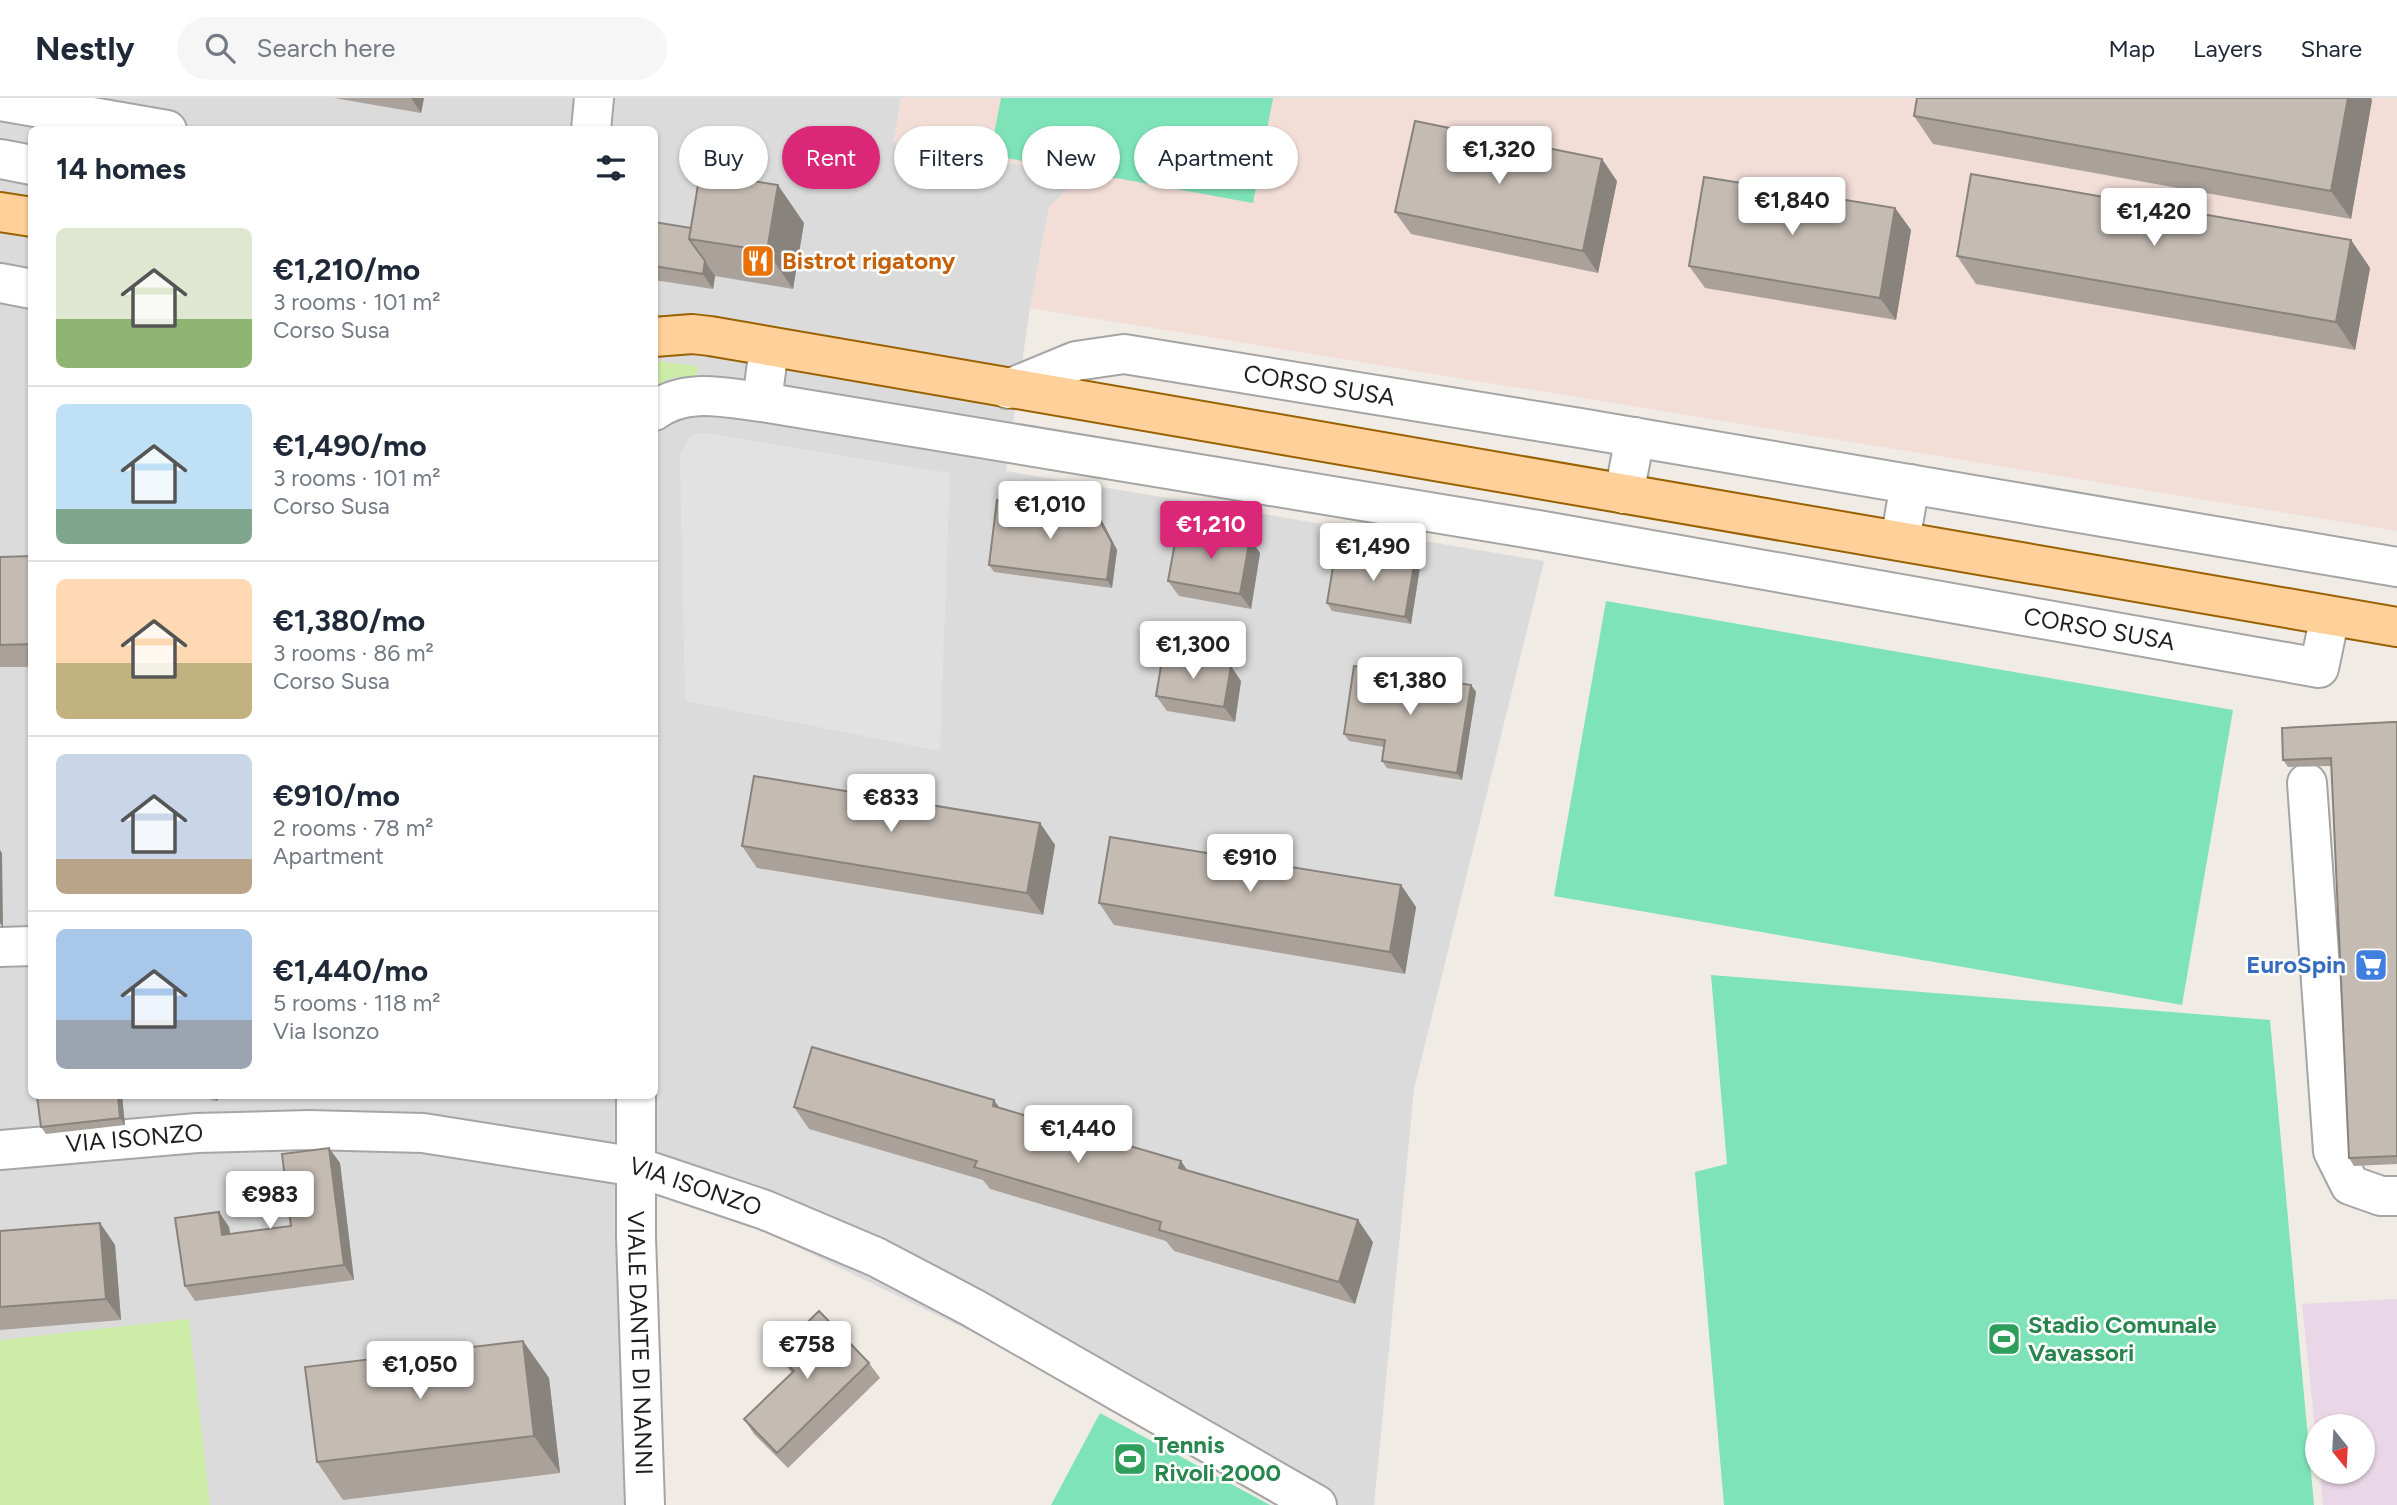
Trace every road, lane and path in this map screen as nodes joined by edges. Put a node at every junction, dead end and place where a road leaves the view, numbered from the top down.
1 (594, 98) edge
2 (0, 101) edge
3 (144, 126) edge
4 (591, 126) edge
5 (0, 159) edge
6 (28, 164) edge
7 (0, 212) edge
8 (28, 216) edge
9 (0, 283) edge
10 (28, 288) edge
11 (658, 319) edge
12 (692, 334) junction
13 (658, 337) edge
14 (769, 347) junction
15 (1008, 389) junction
16 (762, 402) junction
17 (658, 409) edge
18 (1635, 437) junction
19 (1339, 445) junction
20 (1910, 484) junction
21 (1624, 494) junction
22 (1332, 495) junction
23 (1835, 530) junction
24 (1900, 541) junction
25 (2397, 567) edge
26 (1826, 581) junction
27 (2330, 616) junction
28 (2397, 627) edge
29 (2307, 783) dead end
30 (28, 946) edge
31 (0, 947) edge
32 (636, 1099) edge
33 (0, 1150) edge
34 (637, 1167) junction
35 (2397, 1196) edge
36 (645, 1505) edge
37 (1317, 1505) edge

1 - 4 street
2 - 3 street
5 - 6 street
7 - 8 main road
9 - 10 street
11 - 12 main road
12 - 13 main road
12 - 14 main road
14 - 15 main road
14 - 16 street
15 - 18 street, CORSO SUSA
15 - 19 main road
16 - 17 street, CORSO SUSA
16 - 22 street, CORSO SUSA
18 - 20 street, CORSO SUSA
18 - 21 street
19 - 21 main road
19 - 22 street
20 - 24 street
20 - 25 street, CORSO SUSA
21 - 23 main road
22 - 26 street, CORSO SUSA
23 - 24 main road
23 - 26 street
24 - 27 main road
26 - 27 street, CORSO SUSA
27 - 28 main road
29 - 35 street
30 - 31 street
32 - 34 street, VIALE DANTE DI NANNI
33 - 34 street, VIA ISONZO
34 - 36 street, VIALE DANTE DI NANNI
34 - 37 street, VIA ISONZO

